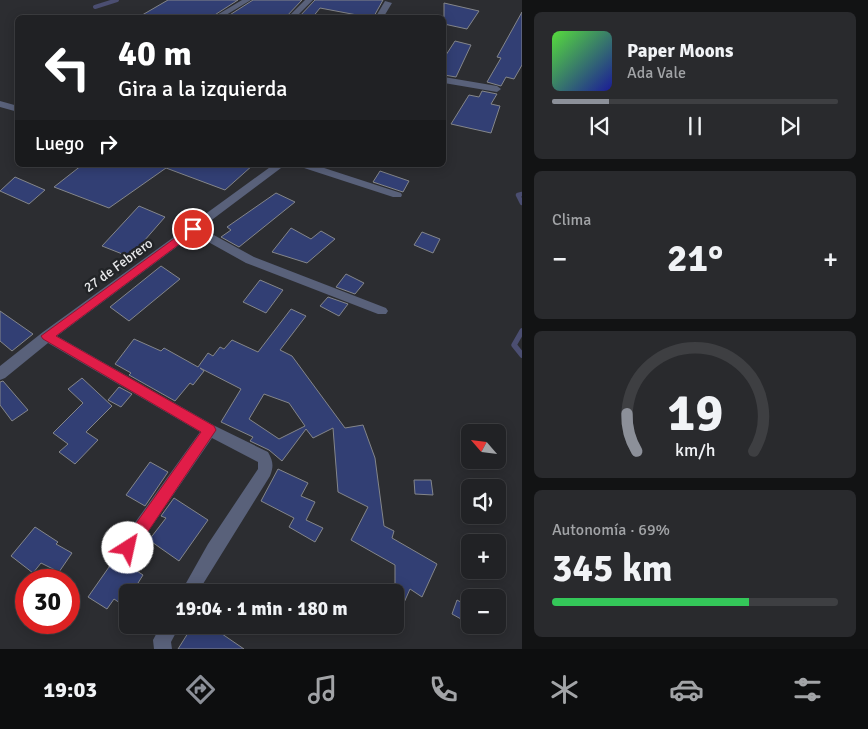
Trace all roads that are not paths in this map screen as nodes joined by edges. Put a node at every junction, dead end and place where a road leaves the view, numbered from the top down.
1 (246, 0) edge
2 (309, 0) edge
3 (388, 3) dead end
4 (220, 15) edge
5 (293, 15) edge
6 (381, 15) edge
7 (446, 80) edge
8 (497, 89) dead end
9 (0, 104) edge
10 (15, 108) edge
11 (277, 167) edge
12 (311, 167) edge
13 (397, 196) dead end
14 (193, 229) junction
15 (382, 311) dead end
16 (47, 336) junction
17 (0, 374) edge
18 (210, 430) junction
19 (128, 548) dead end
20 (194, 584) edge
21 (166, 634) edge
22 (163, 649) edge

1 - 4 street
2 - 5 street
3 - 6 street
7 - 8 street
9 - 10 street
11 - 14 street, 27 de Febrero
12 - 13 street
14 - 15 street
14 - 16 street, 27 de Febrero
16 - 17 street, 27 de Febrero
16 - 18 street
18 - 19 street
18 - 20 street
21 - 22 street

